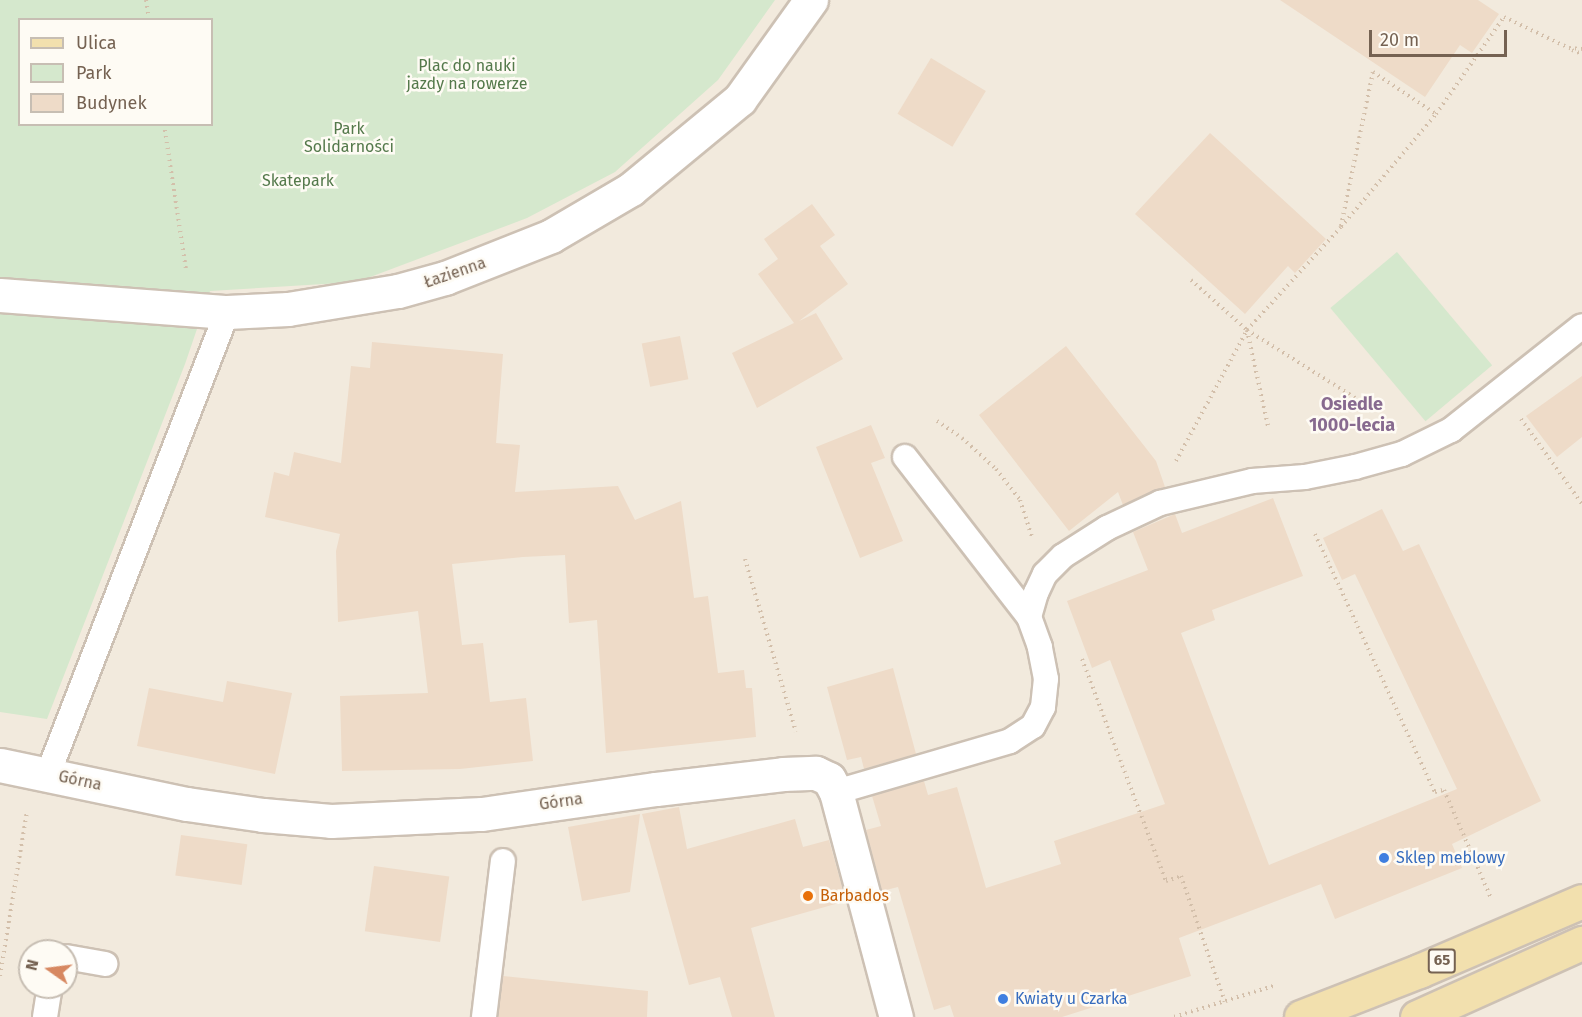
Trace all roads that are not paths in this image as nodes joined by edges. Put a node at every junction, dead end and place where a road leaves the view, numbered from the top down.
1 (811, 0) edge
2 (0, 295) edge
3 (227, 312) junction
4 (1582, 326) edge
5 (905, 457) dead end
6 (1029, 618) junction
7 (0, 765) edge
8 (38, 788) junction
9 (836, 792) junction
10 (503, 861) dead end
11 (1582, 901) edge
12 (1582, 943) edge
13 (78, 959) edge
14 (105, 964) dead end
15 (48, 999) edge
16 (45, 1017) edge
17 (484, 1017) edge
18 (896, 1017) edge
19 (1301, 1017) edge
20 (1417, 1017) edge

1 - 3 street, Łazienna
2 - 3 street, Łazienna
3 - 8 lane
4 - 6 lane
5 - 6 lane
6 - 9 lane
7 - 8 street
8 - 9 street, Górna
9 - 18 street
10 - 17 lane
11 - 19 main road, 65
12 - 20 main road
13 - 14 lane
15 - 16 lane

